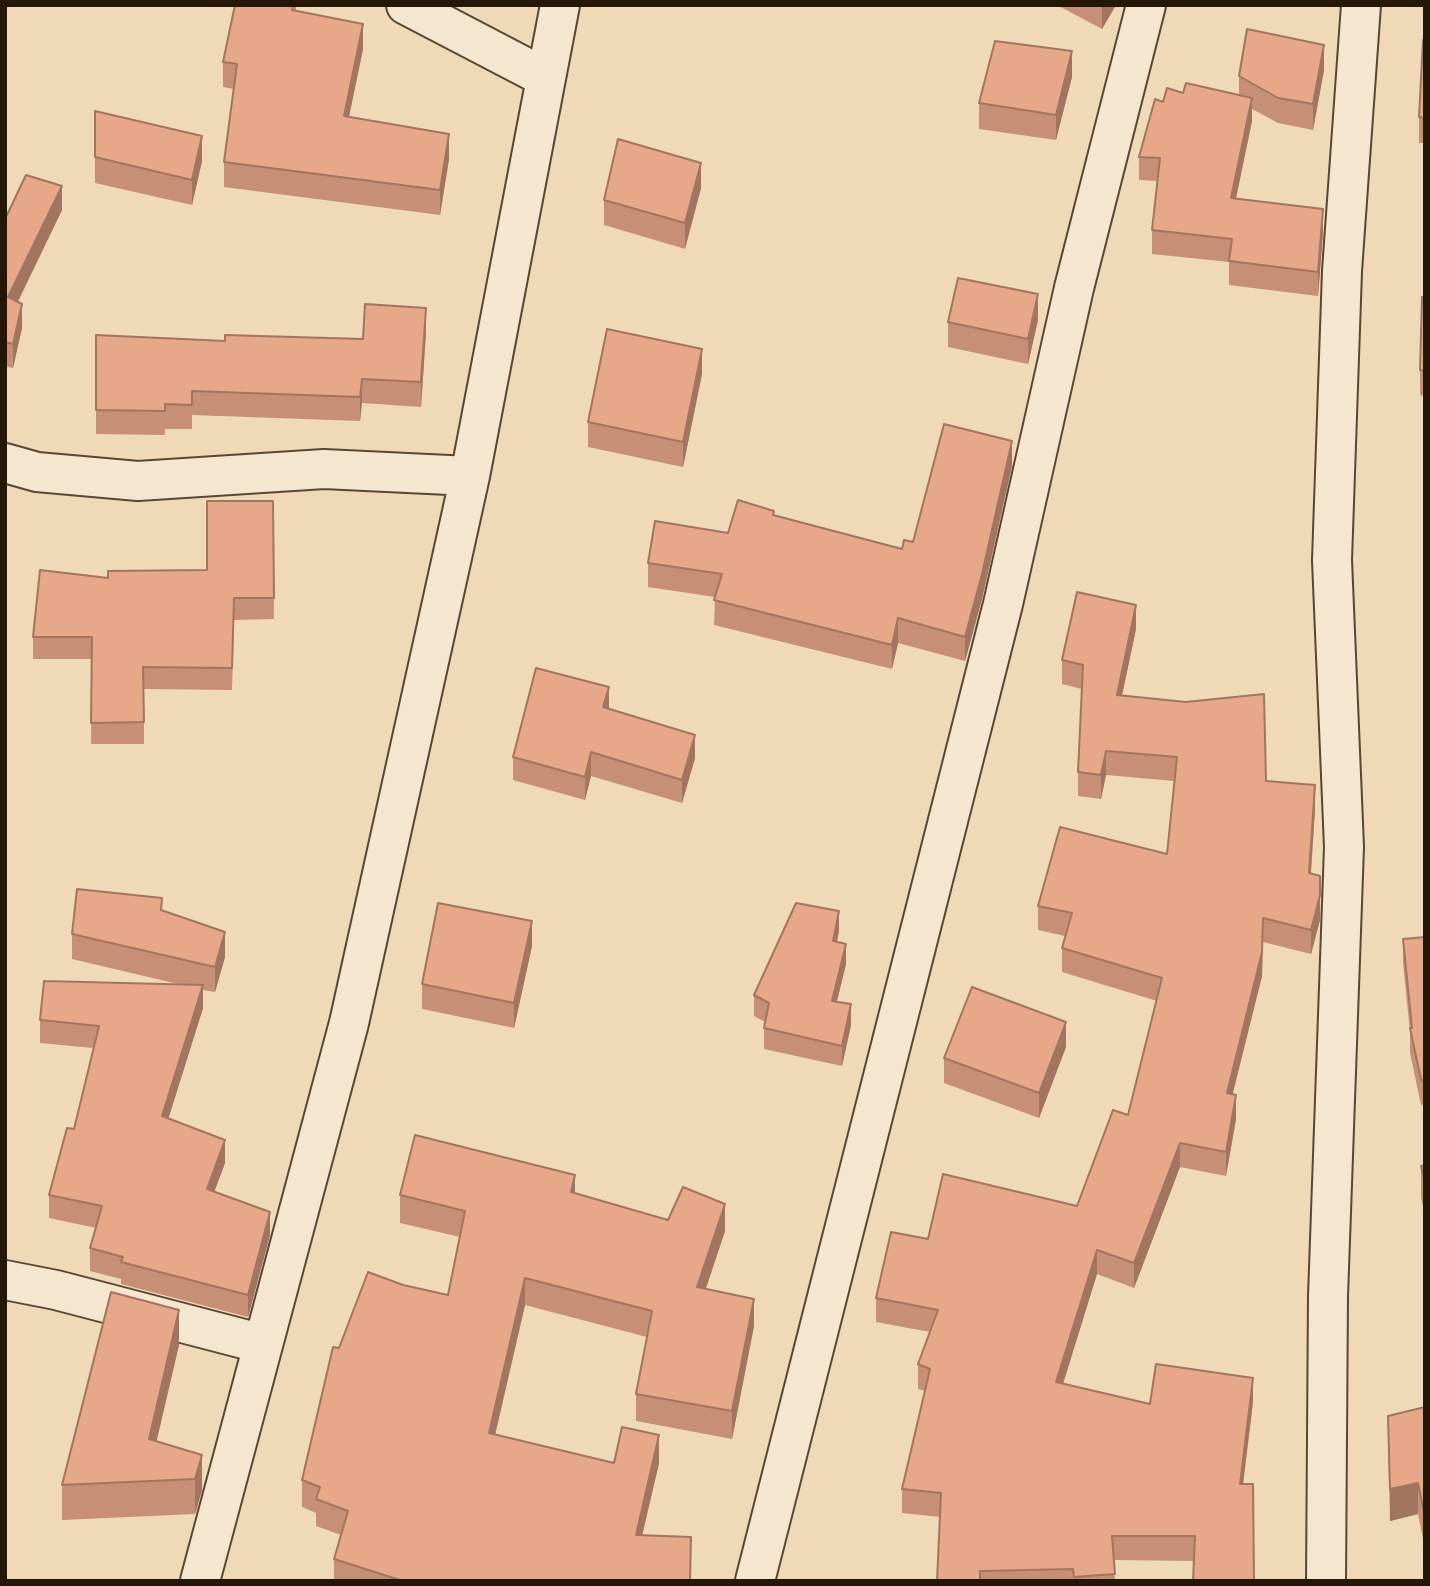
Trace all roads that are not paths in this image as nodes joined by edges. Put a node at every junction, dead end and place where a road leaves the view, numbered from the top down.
1 (406, 5) edge
2 (560, 5) edge
3 (1146, 5) edge
4 (1361, 5) edge
5 (546, 78) junction
6 (5, 463) edge
7 (470, 476) junction
8 (5, 1280) edge
9 (263, 1344) junction
10 (200, 1581) edge
11 (755, 1581) edge
12 (1326, 1581) edge

1 - 5 street
2 - 5 street
3 - 11 street
4 - 12 street
5 - 7 street
6 - 7 street
7 - 9 street
8 - 9 street
9 - 10 street

